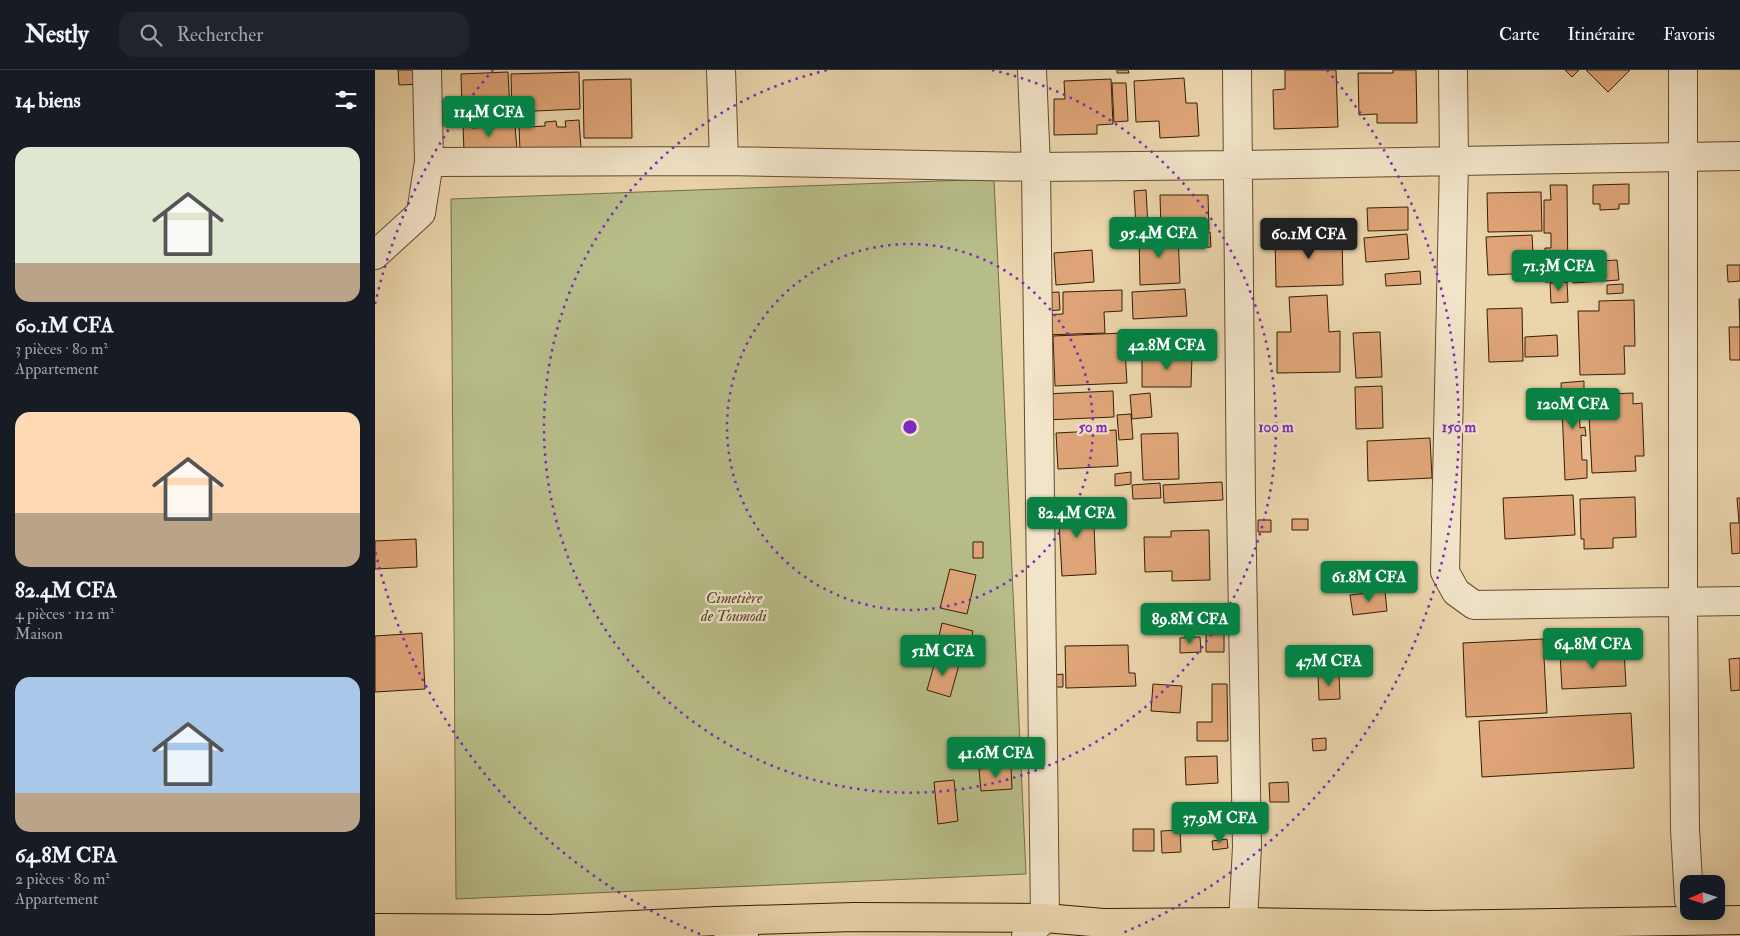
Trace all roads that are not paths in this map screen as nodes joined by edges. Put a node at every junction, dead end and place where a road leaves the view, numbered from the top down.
1 (427, 70) edge
2 (721, 70) edge
3 (1031, 70) edge
4 (1237, 70) edge
5 (1453, 70) edge
6 (1683, 70) edge
7 (1740, 156) edge
8 (1682, 157) junction
9 (724, 161) junction
10 (1454, 161) junction
11 (429, 162) junction
12 (1238, 165) junction
13 (1036, 168) junction
14 (375, 255) edge
15 (1740, 601) edge
16 (1683, 603) junction
17 (1687, 875) edge
18 (1680, 911) edge
19 (1725, 917) edge
20 (1740, 920) edge
21 (717, 921) junction
22 (1243, 922) junction
23 (1036, 927) edge
24 (375, 928) edge
25 (1101, 930) edge
26 (744, 936) edge

1 - 11 street
2 - 9 street
3 - 13 street
4 - 12 street
5 - 10 street
6 - 8 street
7 - 8 street
8 - 10 street
8 - 16 street
9 - 11 street
9 - 13 street
10 - 12 street
10 - 16 street
11 - 14 street
12 - 13 street
12 - 22 street
13 - 23 street
15 - 16 street
16 - 17 street
18 - 22 main road
19 - 20 main road
21 - 23 main road
21 - 24 main road
21 - 26 street
22 - 25 main road
23 - 25 main road

